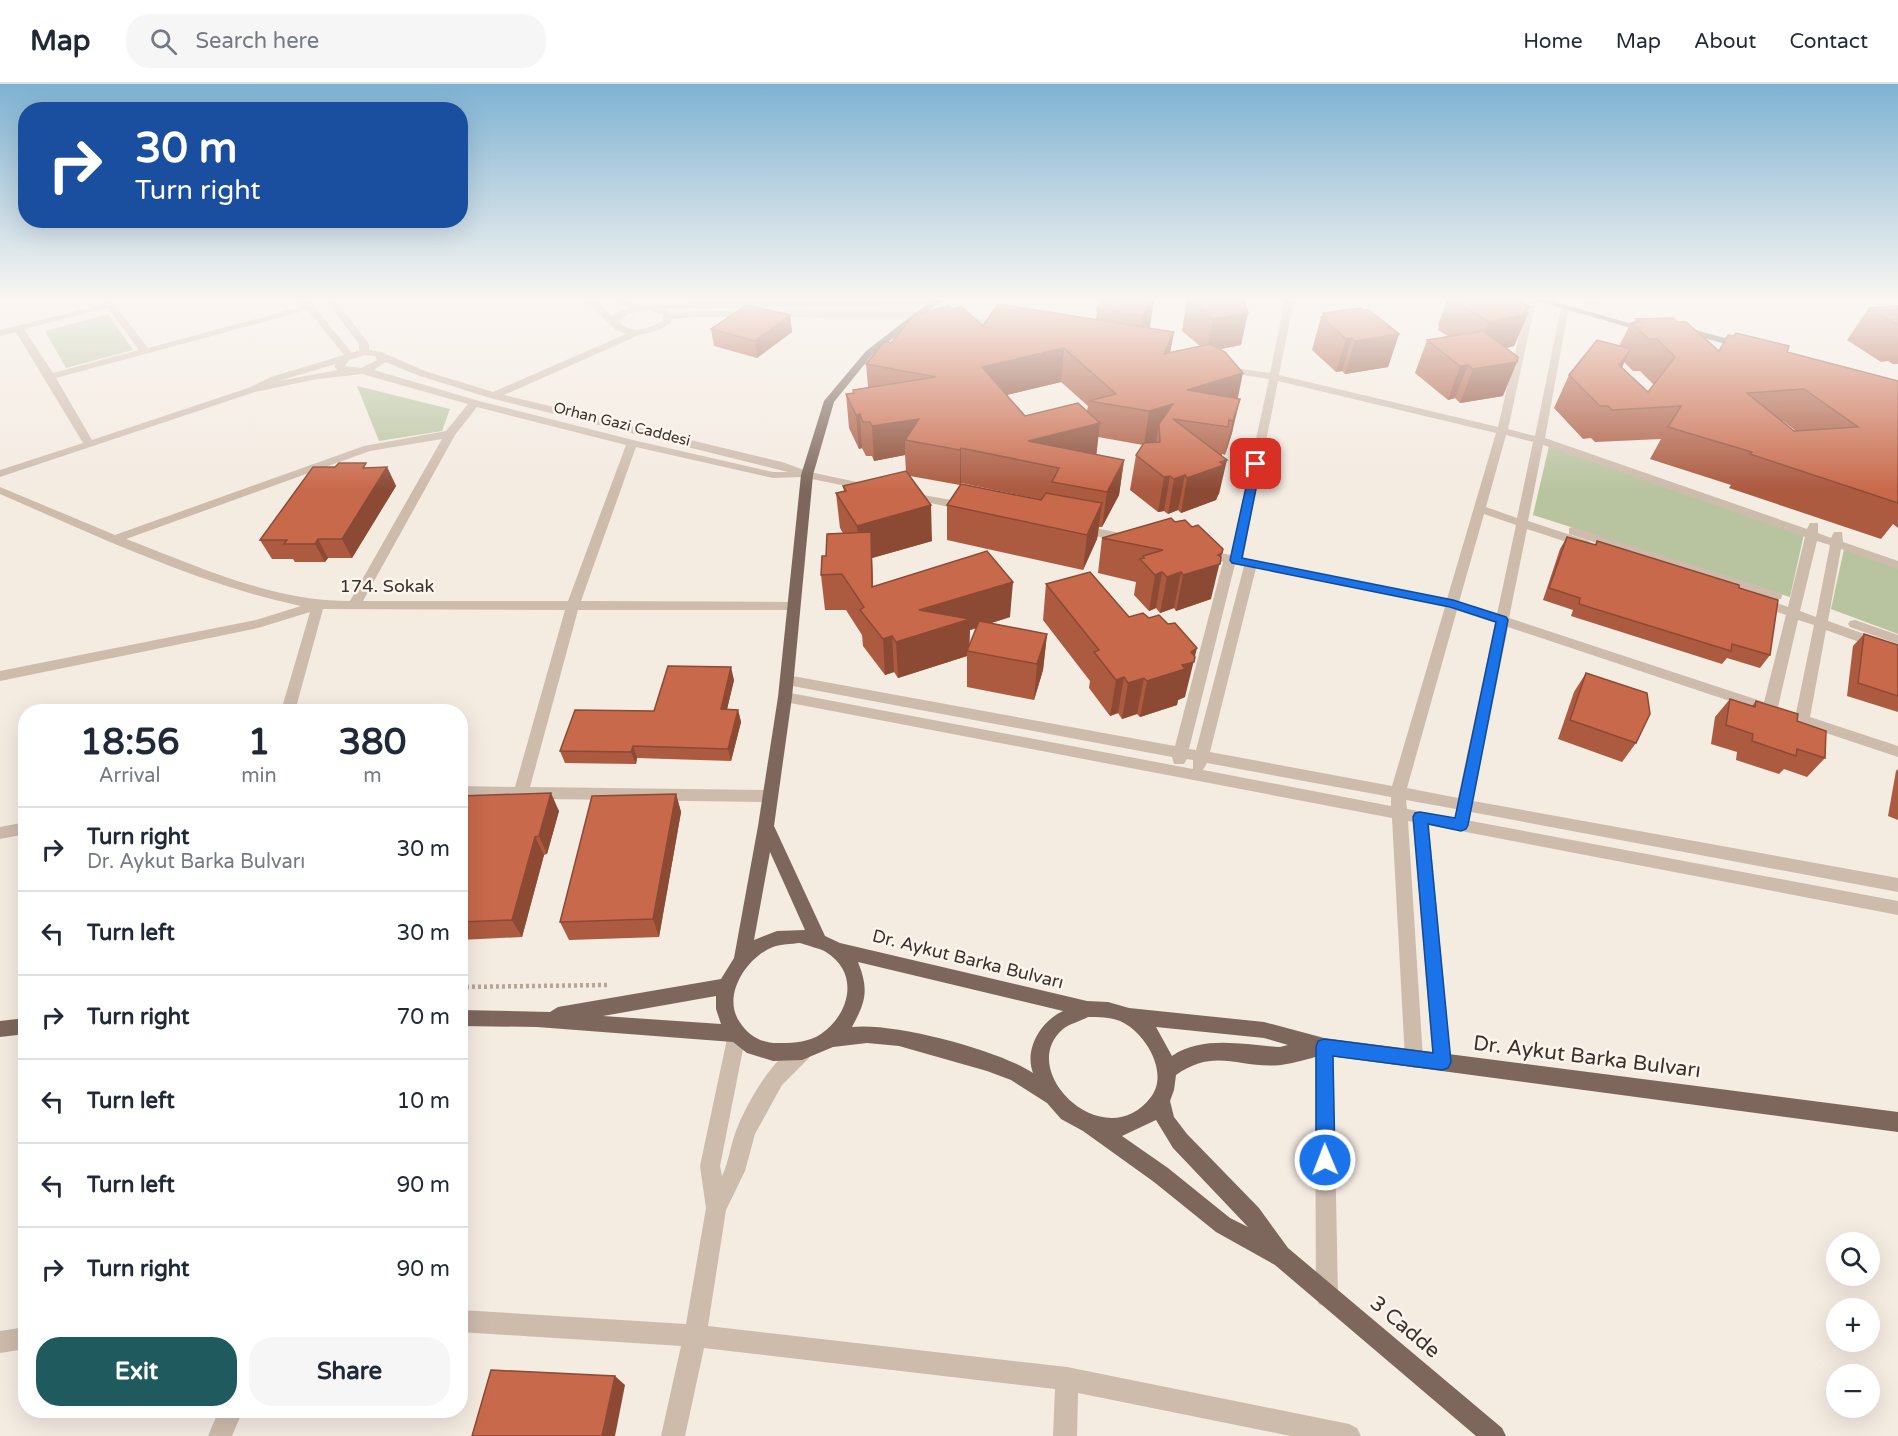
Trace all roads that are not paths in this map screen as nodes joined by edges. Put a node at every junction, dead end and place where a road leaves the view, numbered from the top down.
1 (41, 363) edge
2 (101, 363) edge
3 (327, 363) edge
4 (342, 363) edge
5 (378, 363) edge
6 (397, 363) edge
7 (568, 363) edge
8 (861, 363) edge
9 (1277, 363) edge
10 (1518, 363) edge
11 (1557, 363) edge
12 (1216, 364) edge
13 (356, 371) junction
14 (1275, 374) junction
15 (50, 377) junction
16 (252, 390) junction
17 (494, 396) junction
18 (475, 403) junction
19 (1503, 428) junction
20 (450, 434) junction
21 (1540, 436) junction
22 (632, 442) junction
23 (89, 443) junction
24 (0, 474) edge
25 (807, 475) junction
26 (0, 490) edge
27 (1481, 505) junction
28 (982, 510) edge
29 (1523, 519) junction
30 (1064, 526) edge
31 (1813, 531) junction
32 (115, 539) junction
33 (1837, 539) junction
34 (1144, 542) edge
35 (1187, 551) edge
36 (1898, 555) edge
37 (1233, 560) junction
38 (1251, 563) junction
39 (1898, 565) edge
40 (355, 604) junction
41 (1453, 604) junction
42 (318, 605) junction
43 (573, 605) junction
44 (794, 606) junction
45 (1794, 608) junction
46 (1822, 617) junction
47 (1502, 620) junction
48 (1898, 640) edge
49 (1898, 651) edge
50 (0, 676) edge
51 (787, 680) junction
52 (785, 697) junction
53 (290, 704) edge
54 (1770, 709) junction
55 (1802, 720) junction
56 (1898, 752) edge
57 (1181, 753) junction
58 (1201, 756) junction
59 (1176, 771) junction
60 (1197, 775) junction
61 (468, 792) edge
62 (1398, 792) junction
63 (521, 793) junction
64 (770, 796) junction
65 (1464, 805) junction
66 (1400, 814) junction
67 (1420, 817) junction
68 (1461, 825) junction
69 (766, 826) junction
70 (18, 829) edge
71 (0, 832) edge
72 (1898, 885) edge
73 (1898, 908) edge
74 (817, 938) junction
75 (840, 950) junction
76 (742, 960) junction
77 (726, 986) junction
78 (1087, 1010) junction
79 (1128, 1016) junction
80 (468, 1018) edge
81 (537, 1019) junction
82 (18, 1027) edge
83 (0, 1029) edge
84 (737, 1034) junction
85 (830, 1039) junction
86 (1324, 1047) junction
87 (802, 1052) junction
88 (1414, 1059) junction
89 (1442, 1062) junction
90 (1167, 1070) junction
91 (1050, 1095) junction
92 (1160, 1101) junction
93 (1898, 1122) edge
94 (1090, 1125) junction
95 (716, 1208) junction
96 (1283, 1257) junction
97 (1327, 1296) junction
98 (468, 1322) edge
99 (695, 1336) junction
100 (18, 1339) edge
101 (0, 1342) edge
102 (1066, 1379) junction
103 (228, 1418) edge
104 (220, 1436) edge
105 (673, 1436) edge
106 (1065, 1436) edge
107 (1349, 1436) edge
108 (1494, 1436) edge

1 - 15 street
2 - 15 street
3 - 16 street
4 - 13 street
5 - 13 street
6 - 17 street
7 - 17 street
8 - 25 main road
9 - 14 street
10 - 19 street
11 - 21 street
12 - 14 street
13 - 16 street
13 - 18 street, Orhan Gazi Caddesi
14 - 19 street
14 - 37 street
15 - 23 street
16 - 23 street
17 - 25 street
18 - 20 street
18 - 22 street, Orhan Gazi Caddesi
19 - 21 street
19 - 27 street
20 - 32 street
20 - 40 street
21 - 29 street
21 - 31 street
22 - 25 street, Orhan Gazi Caddesi
22 - 43 street
23 - 24 street
25 - 28 street
25 - 44 main road
26 - 32 street, 174. Sokak
27 - 29 street
27 - 41 street
29 - 45 street
29 - 47 street
30 - 34 street
31 - 33 street
31 - 45 street
32 - 42 street, 174. Sokak
33 - 36 street
33 - 39 street
33 - 46 street
35 - 37 street
37 - 38 street
37 - 57 street
38 - 41 street
38 - 58 street
40 - 42 street, 174. Sokak
40 - 43 street, 174. Sokak
41 - 47 street
41 - 62 street
42 - 50 street
42 - 53 street
43 - 44 street, 174. Sokak
43 - 63 street
44 - 51 main road
45 - 46 street
45 - 54 street
46 - 48 street
46 - 49 street
46 - 55 street
47 - 54 street
47 - 65 street
51 - 52 main road
51 - 57 street
52 - 59 street
52 - 64 main road
54 - 55 street
55 - 56 street
57 - 58 street
57 - 59 street
58 - 60 street
58 - 62 street
59 - 60 street
60 - 66 street
61 - 63 street
62 - 65 street
62 - 66 street
63 - 64 street
64 - 69 main road
65 - 68 street
65 - 72 street
66 - 67 street
66 - 88 street
67 - 68 street
67 - 89 street
68 - 73 street
69 - 74 main road
69 - 76 main road
70 - 71 street
74 - 75 main road
74 - 76 main road
75 - 78 main road, Dr. Aykut Barka Bulvarı
75 - 85 main road
76 - 77 main road
77 - 81 main road
77 - 84 main road
78 - 79 main road
78 - 91 main road
79 - 86 main road, Dr. Aykut Barka Bulvarı
79 - 90 main road
80 - 81 main road
81 - 84 main road
82 - 83 main road
84 - 87 main road
84 - 95 street
85 - 87 main road
85 - 91 main road
86 - 88 main road, Dr. Aykut Barka Bulvarı
86 - 90 main road
86 - 97 street
87 - 95 street
88 - 89 main road, Dr. Aykut Barka Bulvarı
89 - 93 main road, Dr. Aykut Barka Bulvarı
90 - 92 main road
91 - 94 main road
92 - 94 main road
92 - 96 main road
94 - 96 main road
95 - 99 street
96 - 97 main road, 3 Cadde
97 - 108 main road, 3 Cadde
98 - 99 street
99 - 102 street
99 - 105 street
100 - 101 street
102 - 106 street
102 - 107 street
103 - 104 street

